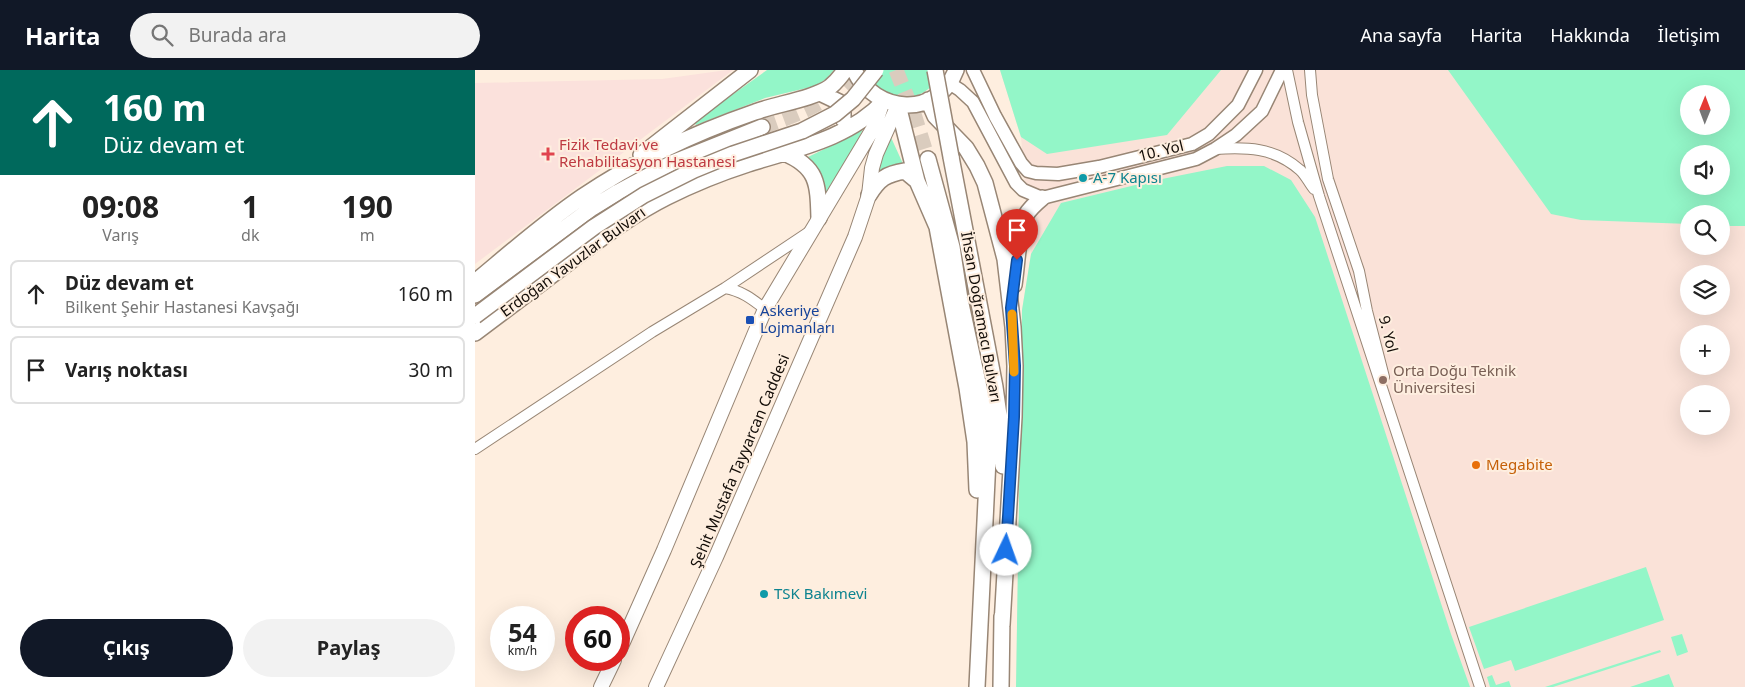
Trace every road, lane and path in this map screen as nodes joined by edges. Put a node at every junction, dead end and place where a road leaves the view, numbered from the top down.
1 (750, 70) edge
2 (845, 70) edge
3 (854, 70) edge
4 (875, 70) edge
5 (935, 70) edge
6 (973, 70) edge
7 (1256, 70) edge
8 (1282, 70) edge
9 (1287, 70) edge
10 (1310, 70) edge
11 (952, 77) edge
12 (820, 93) junction
13 (928, 100) junction
14 (883, 101) junction
15 (898, 105) junction
16 (762, 127) tunnel mouth
17 (841, 131) junction
18 (1215, 150) junction
19 (784, 153) junction
20 (928, 159) tunnel mouth
21 (1099, 167) junction
22 (618, 174) junction
23 (1058, 174) junction
24 (917, 181) junction
25 (1105, 182) junction
26 (1065, 192) junction
27 (869, 195) junction
28 (1319, 196) junction
29 (1043, 198) junction
30 (819, 218) junction
31 (810, 232) junction
32 (475, 282) edge
33 (725, 288) junction
34 (475, 295) edge
35 (1011, 308) junction
36 (765, 309) junction
37 (475, 316) edge
38 (475, 333) edge
39 (475, 449) edge
40 (982, 607) junction
41 (1002, 625) junction
42 (630, 626) edge
43 (609, 671) edge
44 (601, 687) edge
45 (656, 687) edge
46 (977, 687) edge
47 (1001, 687) edge
48 (1480, 687) edge
49 (1486, 687) edge

1 - 22 main road
2 - 12 main road
3 - 14 main road
4 - 37 main road, bridge
5 - 41 main road, İhsan Doğramacı Bulvarı, bridge
6 - 23 street, 10. Yol
7 - 21 street, 10. Yol
8 - 18 street, 10. Yol
9 - 28 street, 9. Yol
10 - 49 street, 9. Yol
11 - 13 main road
11 - 29 street
12 - 17 main road
12 - 22 main road
13 - 15 main road
13 - 35 main road
14 - 15 main road
14 - 17 main road, Erdoğan Yavuzlar Bulvarı
14 - 30 main road
15 - 24 main road
15 - 27 main road, Şehit Mustafa Tayyarcan Caddesi
16 - 34 main road, Erdoğan Yavuzlar Bulvarı
17 - 19 main road, Erdoğan Yavuzlar Bulvarı
18 - 25 street, 10. Yol
18 - 28 street, 9. Yol
19 - 30 main road
19 - 38 main road, Erdoğan Yavuzlar Bulvarı
20 - 40 main road, İhsan Doğramacı Bulvarı
21 - 23 street, 10. Yol
21 - 25 street
22 - 32 main road
23 - 26 street
24 - 27 main road
24 - 40 main road
25 - 26 street, 10. Yol
26 - 29 street, 10. Yol
27 - 45 main road, Şehit Mustafa Tayyarcan Caddesi
28 - 48 street, 9. Yol
29 - 35 main road
30 - 31 main road
31 - 33 street
31 - 36 main road
33 - 36 street
33 - 39 street
35 - 41 main road
36 - 42 main road
40 - 46 main road, İhsan Doğramacı Bulvarı
41 - 47 main road, İhsan Doğramacı Bulvarı
43 - 44 main road

